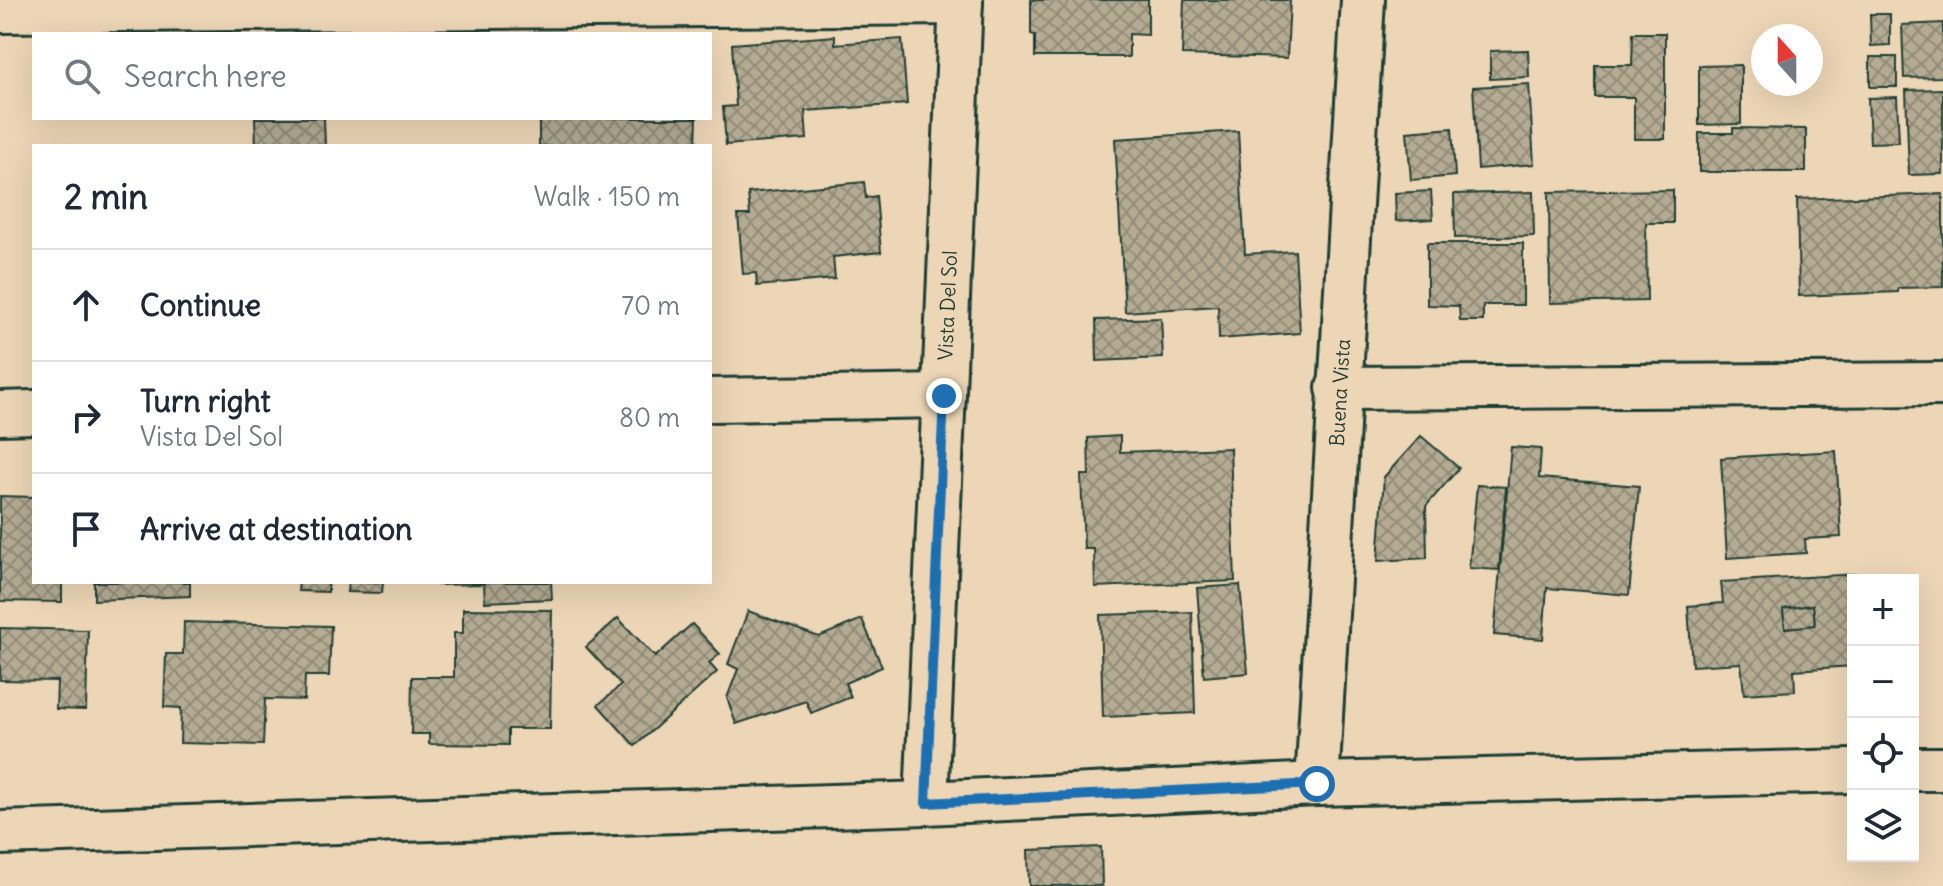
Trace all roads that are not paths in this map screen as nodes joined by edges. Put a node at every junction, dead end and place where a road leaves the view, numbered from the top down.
1 (1363, 0) edge
2 (961, 1) edge
3 (0, 11) edge
4 (1943, 384) edge
5 (1338, 388) junction
6 (944, 396) junction
7 (712, 400) edge
8 (32, 412) edge
9 (0, 413) edge
10 (1919, 769) edge
11 (1943, 769) edge
12 (1847, 771) edge
13 (1317, 784) junction
14 (926, 803) junction
15 (0, 833) edge

1 - 5 street, Buena Vista
2 - 3 street
2 - 6 street, Vista Del Sol
4 - 5 street
5 - 13 street, Buena Vista
6 - 7 street
6 - 14 street, Vista Del Sol
8 - 9 street
10 - 11 street
12 - 13 street
13 - 14 street
14 - 15 street

